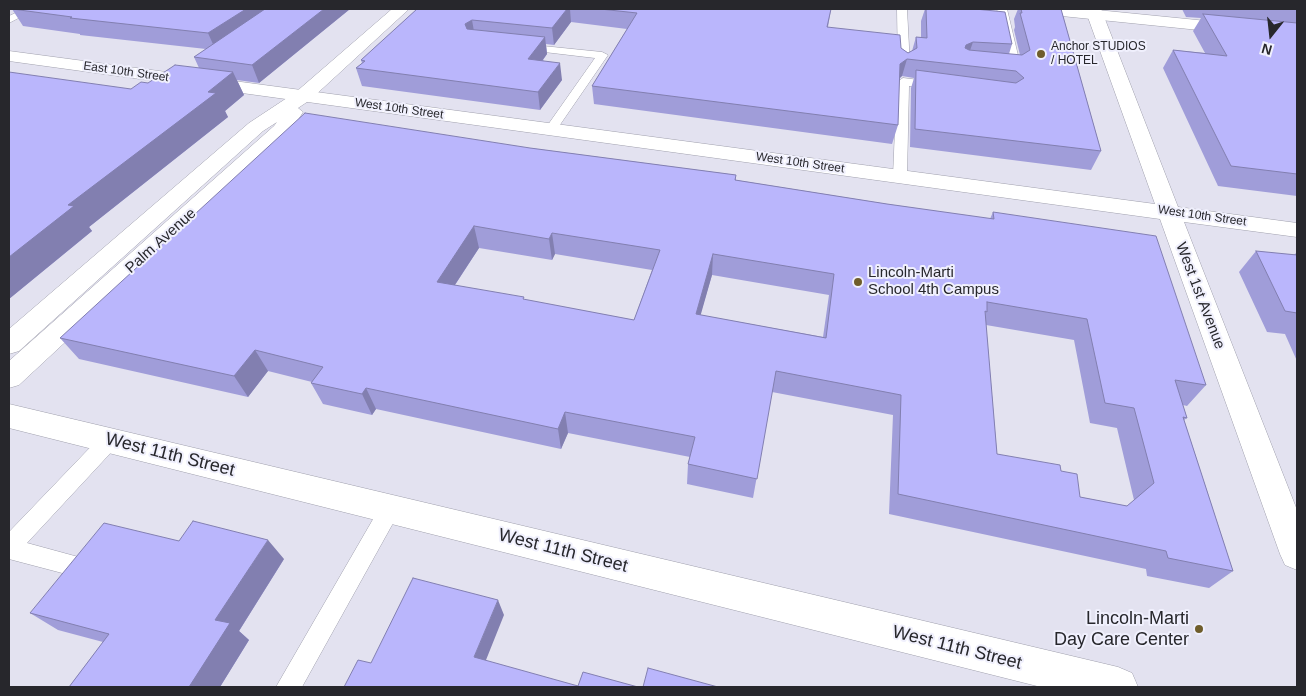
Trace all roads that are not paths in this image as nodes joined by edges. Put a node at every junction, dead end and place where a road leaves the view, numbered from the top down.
1 (31, 9) edge
2 (401, 9) edge
3 (902, 9) edge
4 (1002, 9) edge
5 (1042, 9) edge
6 (1094, 11) edge
7 (9, 20) edge
8 (1297, 34) edge
9 (514, 46) edge
10 (9, 56) edge
11 (904, 66) edge
12 (996, 67) edge
13 (200, 69) edge
14 (184, 80) junction
15 (951, 88) edge
16 (303, 96) junction
17 (551, 129) junction
18 (900, 176) junction
19 (1168, 212) junction
20 (1297, 230) edge
21 (9, 344) edge
22 (9, 377) edge
23 (9, 416) edge
24 (110, 440) junction
25 (390, 509) junction
26 (9, 548) edge
27 (1297, 554) edge
28 (85, 568) edge
29 (288, 687) edge
30 (1118, 687) edge

1 - 7 lane
2 - 16 street, Palm Avenue
3 - 11 lane
4 - 12 lane
5 - 6 street
6 - 8 street
6 - 19 street, West 1st Avenue
9 - 17 lane
10 - 14 street, East 10th Street
13 - 14 lane
14 - 16 street, East 10th Street
15 - 18 lane
16 - 17 street, West 10th Street
16 - 21 street, Palm Avenue
16 - 22 street, Palm Avenue
17 - 18 street, West 10th Street
18 - 19 street, West 10th Street
19 - 20 street, West 10th Street
19 - 27 street, West 1st Avenue
23 - 24 street, West 11th Street
24 - 25 street, West 11th Street
24 - 26 lane
25 - 29 lane
25 - 30 street, West 11th Street
26 - 28 lane

